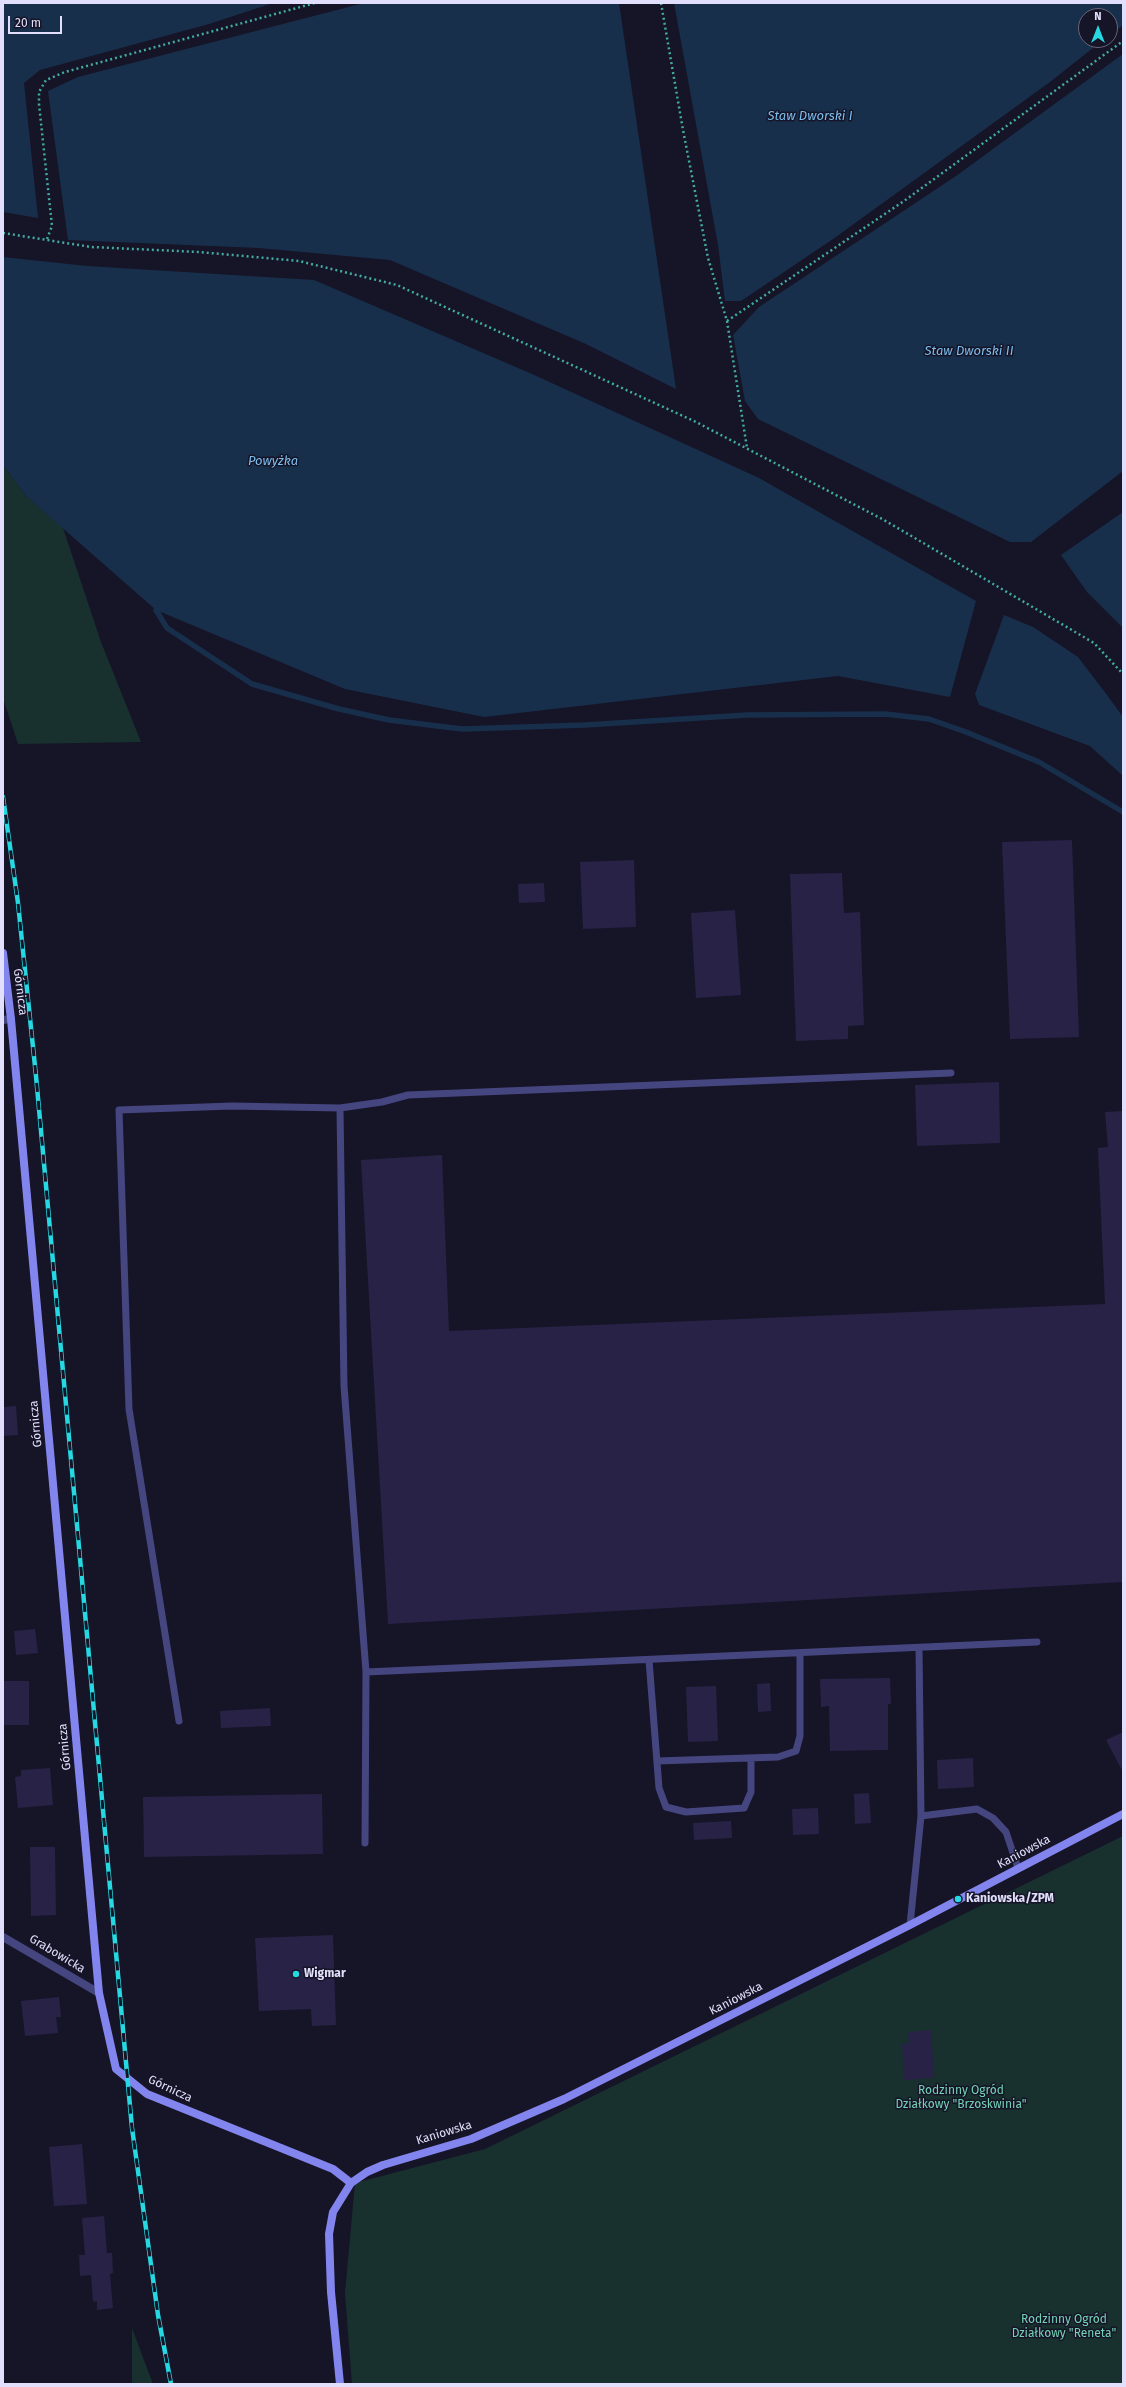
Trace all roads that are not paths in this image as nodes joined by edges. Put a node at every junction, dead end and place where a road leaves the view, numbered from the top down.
1 (3, 953) edge
2 (7, 1019) edge
3 (951, 1073) dead end
4 (340, 1108) junction
5 (1037, 1642) dead end
6 (918, 1648) junction
7 (800, 1653) junction
8 (649, 1660) junction
9 (366, 1672) junction
10 (179, 1722) dead end
11 (751, 1759) junction
12 (657, 1761) junction
13 (1123, 1814) edge
14 (920, 1816) junction
15 (365, 1843) dead end
16 (1018, 1868) junction
17 (910, 1925) junction
18 (3, 1937) edge
19 (99, 1993) junction
20 (351, 2183) junction
21 (340, 2384) edge

1 - 2 street, Górnicza
2 - 19 street, Górnicza
3 - 4 lane
4 - 9 lane
4 - 10 lane
5 - 6 lane
6 - 7 lane
6 - 14 lane
7 - 8 lane
7 - 11 lane
8 - 9 lane
8 - 12 lane
9 - 15 lane
11 - 12 lane
11 - 12 lane
13 - 16 street, Kaniowska
14 - 16 lane
14 - 17 lane
16 - 17 street, Kaniowska
17 - 20 street, Kaniowska
18 - 19 street, Grabowicka
19 - 20 street, Górnicza
20 - 21 street

